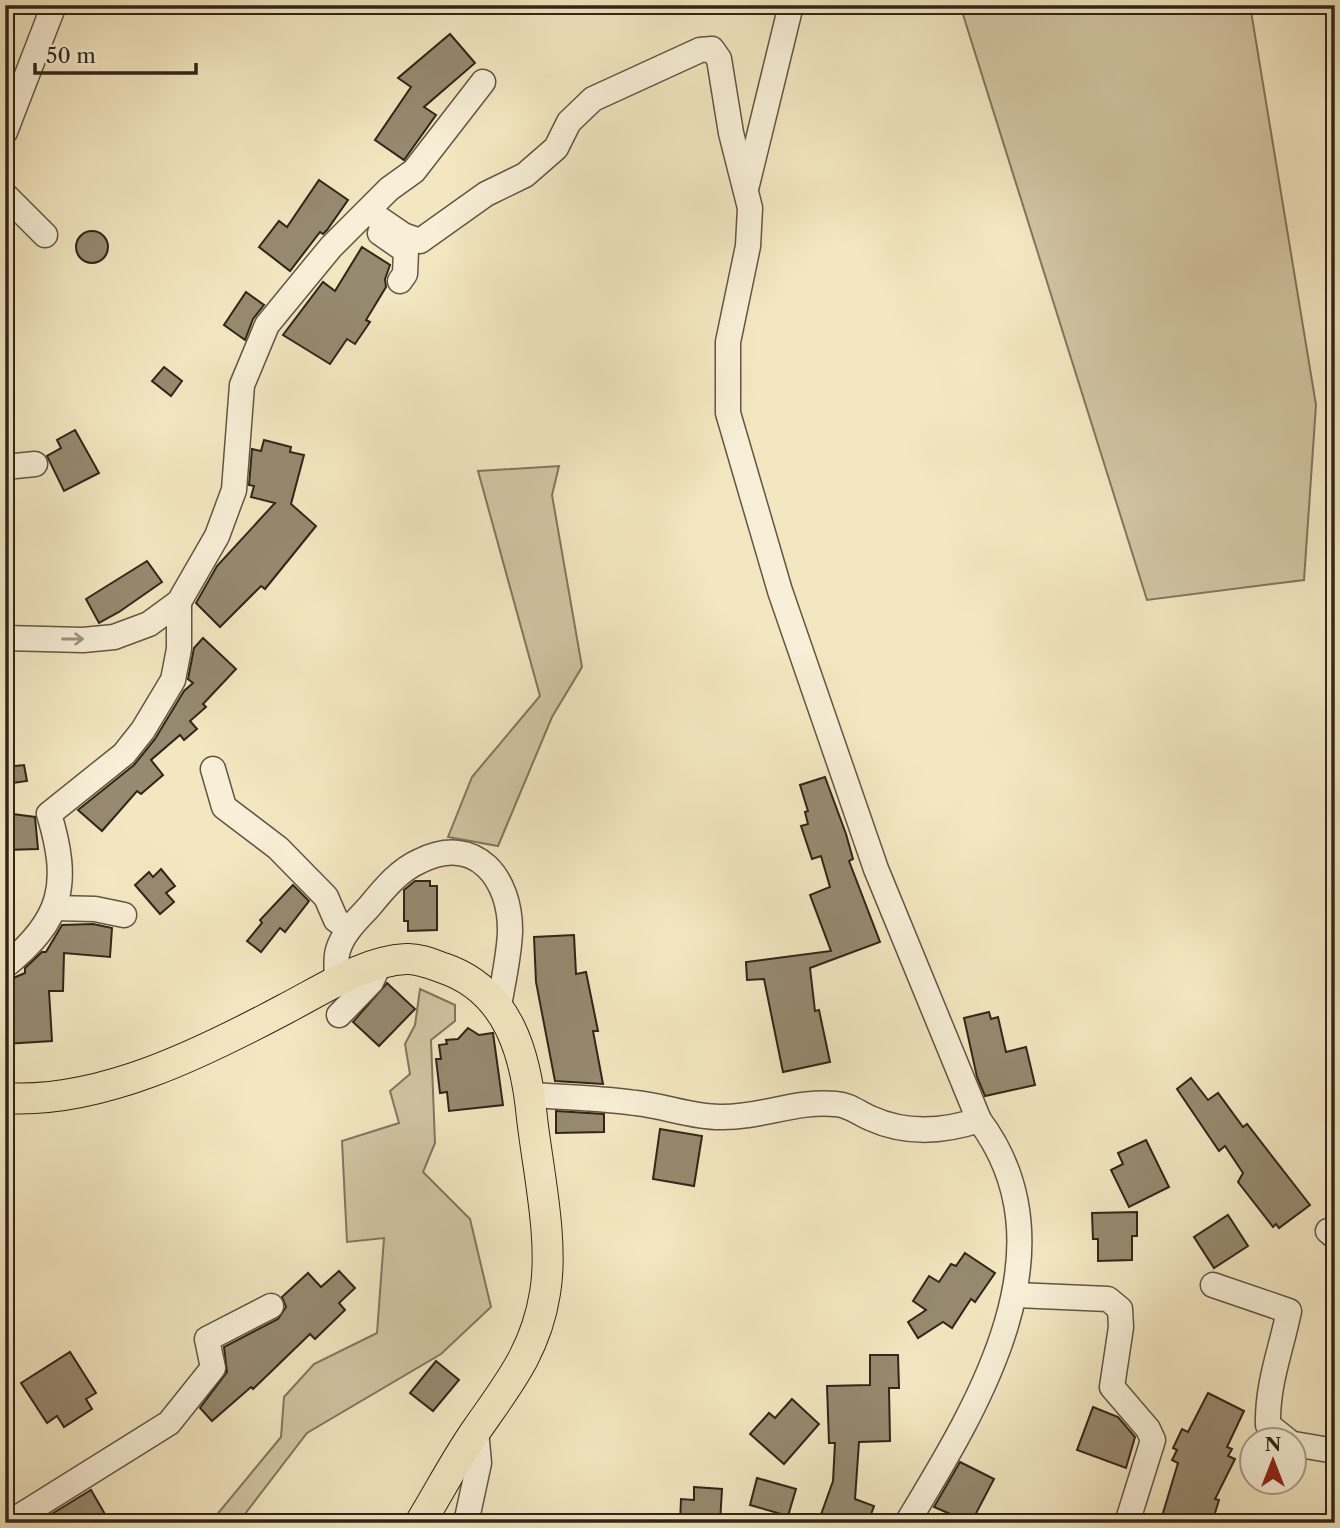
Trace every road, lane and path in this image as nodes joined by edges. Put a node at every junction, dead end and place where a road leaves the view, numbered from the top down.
1 (54, 5) edge
2 (791, 5) edge
3 (483, 82) dead end
4 (5, 132) edge
5 (746, 190) junction
6 (5, 195) edge
7 (363, 215) junction
8 (45, 235) dead end
9 (400, 281) dead end
10 (35, 464) dead end
11 (5, 467) edge
12 (179, 602) junction
13 (5, 638) edge
14 (213, 769) dead end
15 (54, 908) junction
16 (124, 915) dead end
17 (349, 929) junction
18 (11, 953) edge
19 (380, 963) junction
20 (337, 982) junction
21 (499, 1006) junction
22 (340, 1015) dead end
23 (530, 1095) junction
24 (5, 1098) edge
25 (979, 1120) junction
26 (1213, 1285) dead end
27 (1016, 1295) junction
28 (271, 1306) dead end
29 (1269, 1426) edge
30 (476, 1430) junction
31 (1308, 1446) edge
32 (1335, 1451) edge
33 (10, 1515) edge
34 (420, 1523) edge
35 (467, 1523) edge
36 (906, 1523) edge
37 (1126, 1523) edge

1 - 4 street
2 - 5 street
3 - 7 street
5 - 7 street
5 - 25 street
6 - 8 street
7 - 9 street
7 - 12 street
10 - 11 street
13 -> 12 street
12 - 15 street
14 - 17 street
15 - 16 street
15 - 18 street
17 - 20 street
17 - 21 street
19 - 20 main road
19 - 21 main road
19 - 22 street
20 - 24 main road
21 - 23 main road
23 - 25 street
23 - 30 main road
25 - 27 street
26 - 29 street
27 - 36 street
27 - 37 street
28 - 33 street
30 - 34 main road
30 - 35 street
31 - 32 street

